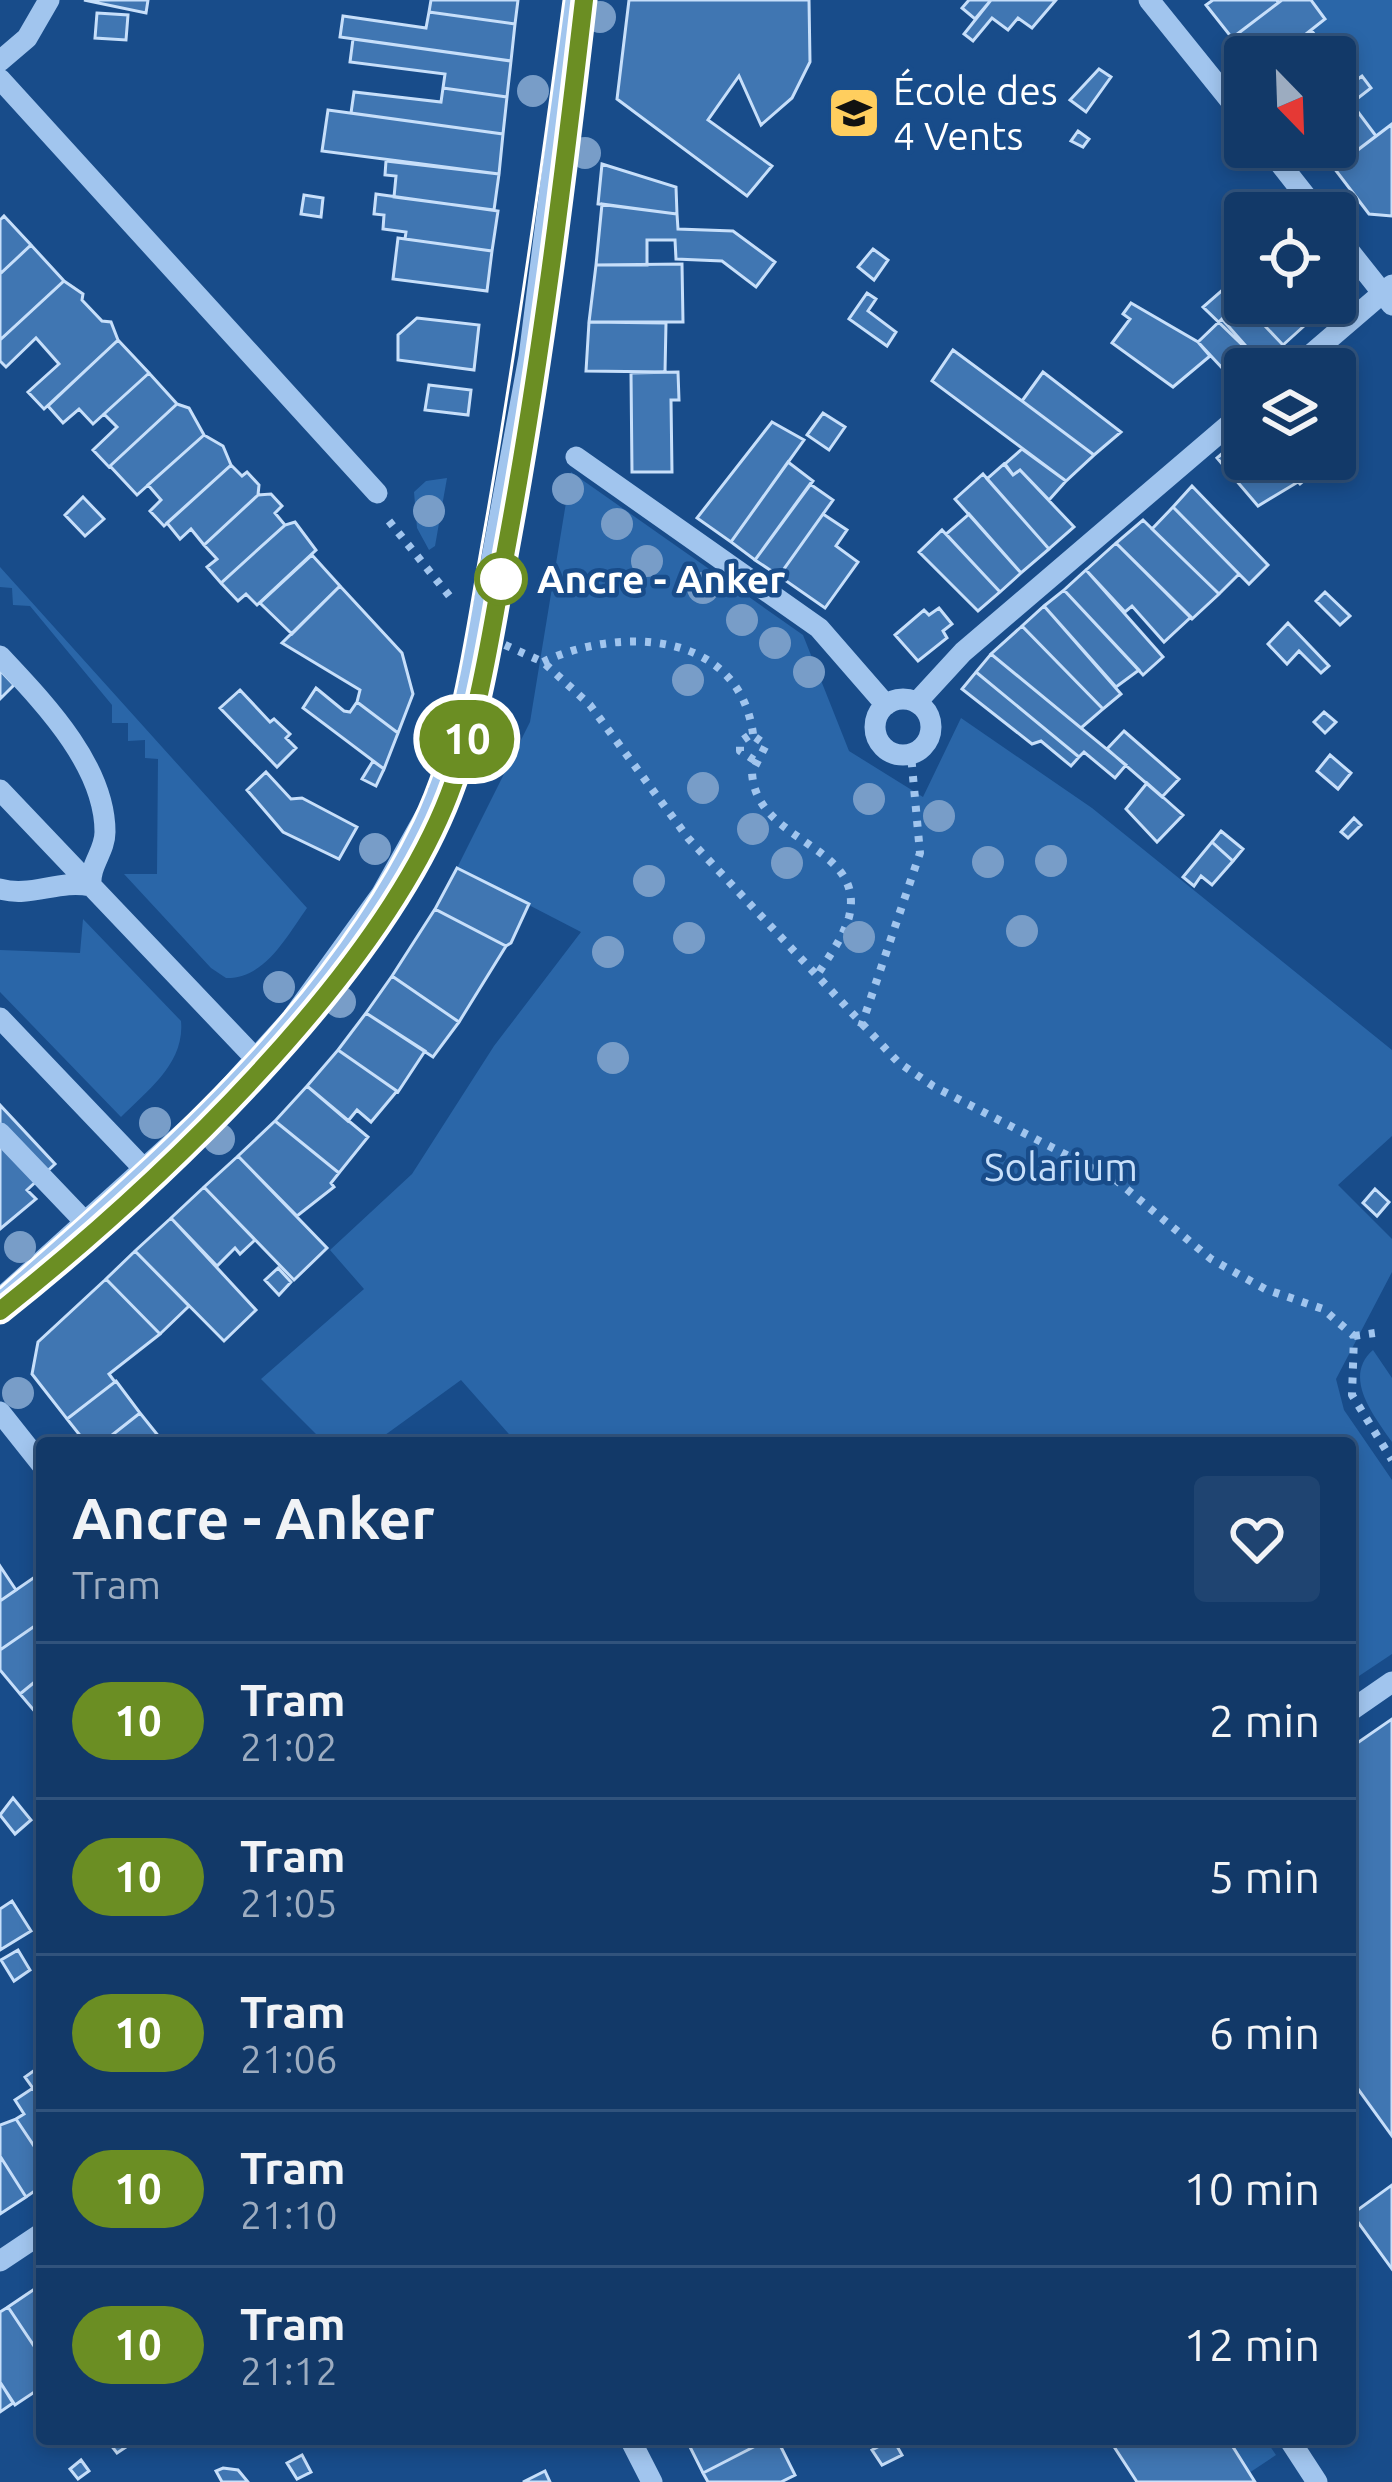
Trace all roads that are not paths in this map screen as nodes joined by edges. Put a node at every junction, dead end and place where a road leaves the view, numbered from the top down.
1 (49, 0) edge
2 (574, 0) edge
3 (1149, 0) edge
4 (0, 62) edge
5 (0, 79) edge
6 (1224, 93) edge
7 (1284, 168) edge
8 (1302, 192) edge
9 (1356, 257) edge
10 (1389, 294) edge
11 (1321, 348) edge
12 (1224, 429) edge
13 (576, 457) dead end
14 (377, 493) road end
15 (0, 656) edge
16 (917, 702) junction
17 (886, 705) junction
18 (0, 790) edge
19 (91, 886) junction
20 (0, 889) edge
21 (0, 1018) edge
22 (256, 1059) junction
23 (0, 1133) edge
24 (146, 1171) junction
25 (86, 1223) junction
26 (0, 1299) edge
27 (0, 1412) edge
28 (36, 1457) edge
29 (1392, 1682) edge
30 (1356, 1707) edge
31 (36, 2237) edge
32 (0, 2261) edge
33 (633, 2445) edge
34 (1293, 2445) edge
35 (652, 2482) edge
36 (1317, 2482) edge

1 - 4 street
2 - 22 street
3 - 6 street
5 - 14 street
7 - 8 street
9 - 10 street
10 - 11 street
12 - 16 street
13 - 17 street
15 - 19 street
16 - 17 street
16 - 17 street
18 - 19 street
19 - 20 street
19 - 22 street
21 - 24 street
22 - 24 street
23 - 25 street
24 - 25 street
25 - 26 street
27 - 28 street
29 - 30 street
31 - 32 street
33 - 35 street
34 - 36 street

